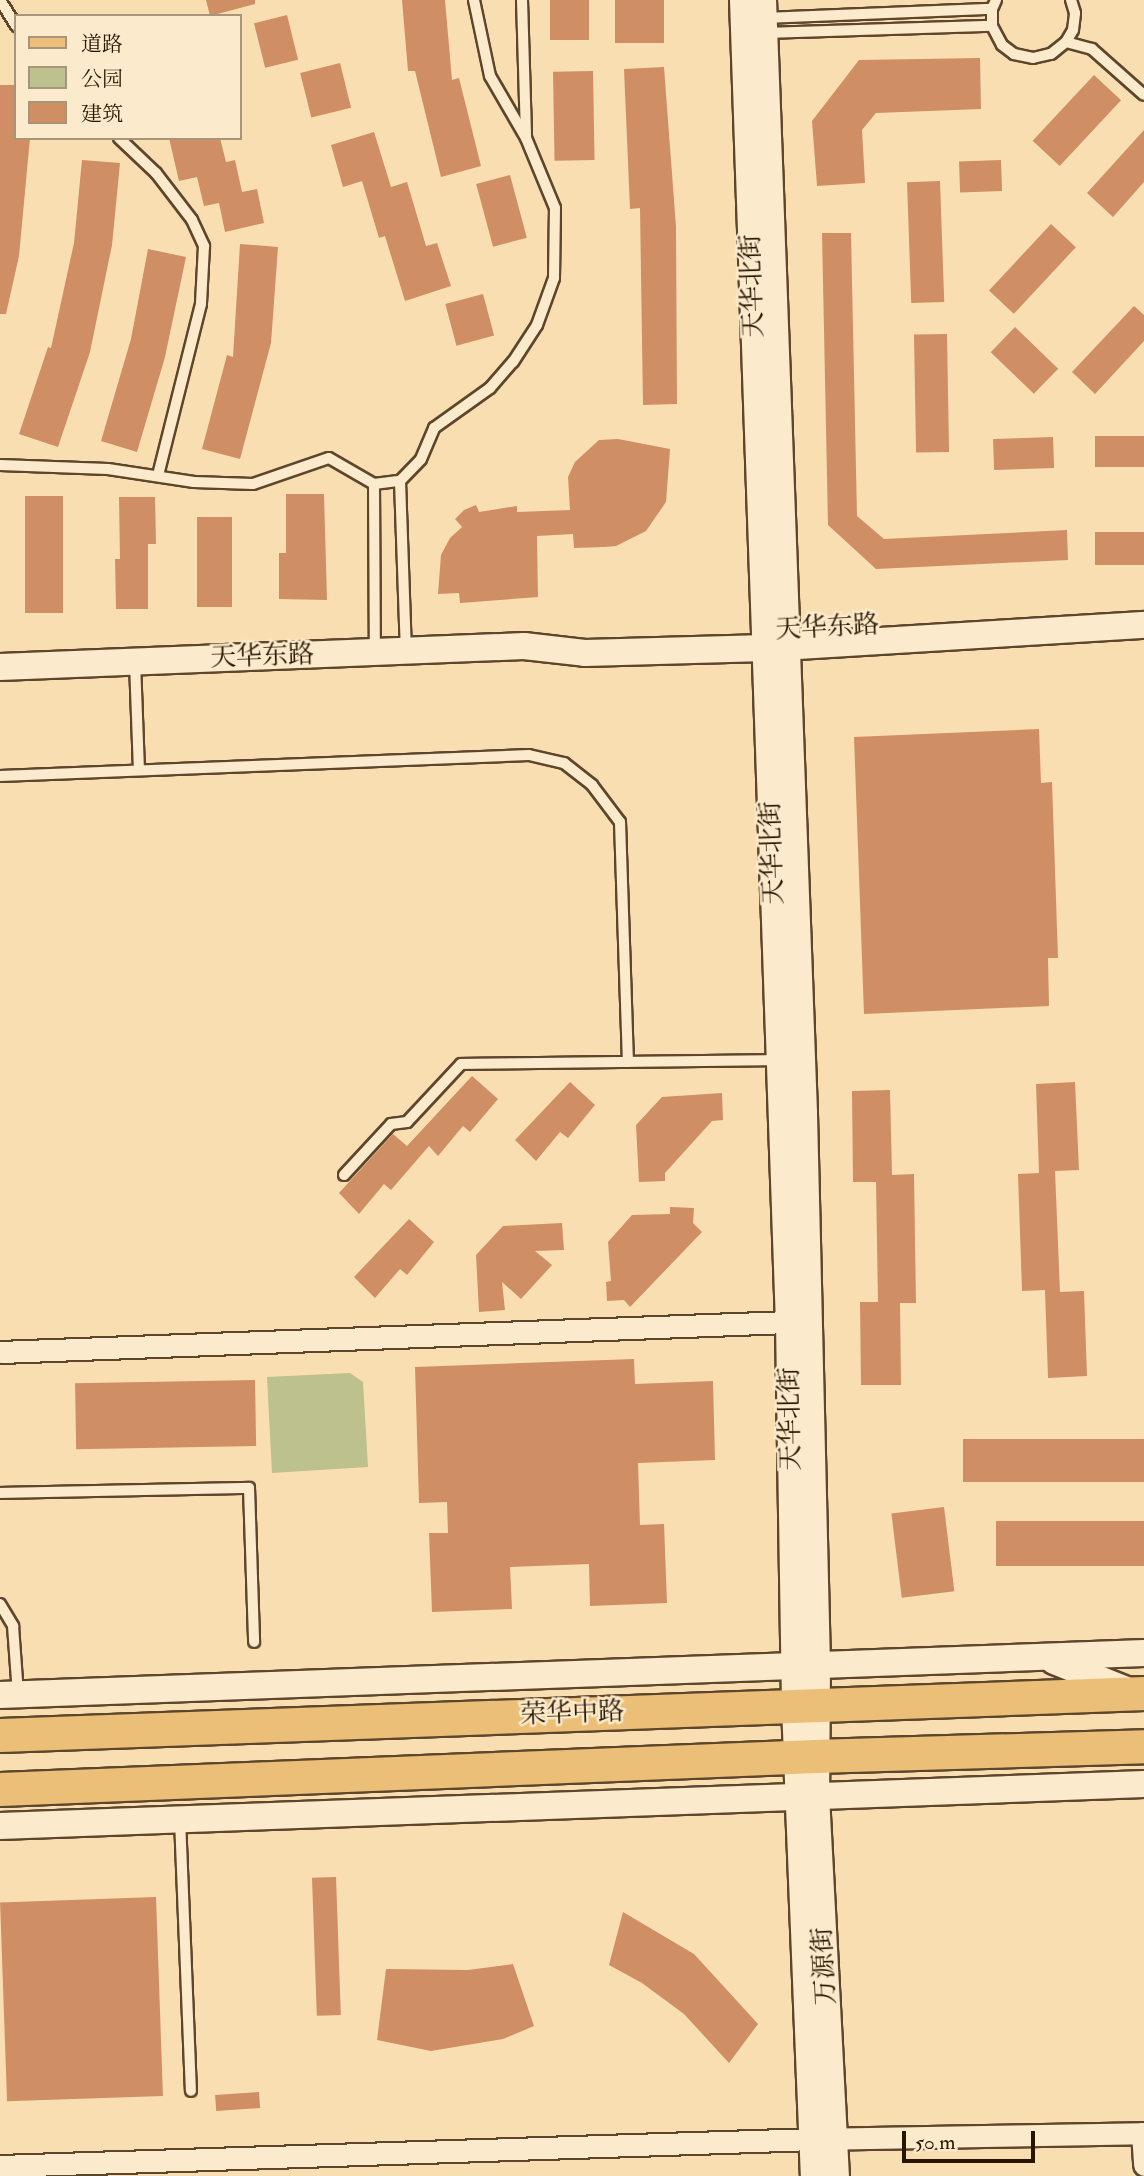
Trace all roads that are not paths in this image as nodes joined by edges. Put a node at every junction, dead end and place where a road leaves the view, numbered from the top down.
1 (0, 0) edge
2 (474, 0) edge
3 (522, 0) edge
4 (1071, 0) edge
5 (994, 4) edge
6 (754, 17) edge
7 (14, 23) edge
8 (992, 26) junction
9 (1066, 42) junction
10 (1144, 95) edge
11 (526, 138) junction
12 (121, 140) edge
13 (0, 466) edge
14 (158, 475) junction
15 (400, 481) junction
16 (374, 484) junction
17 (1144, 625) edge
18 (776, 639) junction
19 (406, 651) junction
20 (375, 652) junction
21 (135, 662) junction
22 (0, 667) edge
23 (139, 770) junction
24 (0, 776) edge
25 (780, 1060) junction
26 (628, 1062) junction
27 (344, 1175) dead end
28 (789, 1322) junction
29 (0, 1352) edge
30 (0, 1493) edge
31 (0, 1604) edge
32 (254, 1643) dead end
33 (1144, 1653) edge
34 (1043, 1657) junction
35 (805, 1665) junction
36 (1139, 1693) edge
37 (9, 1694) edge
38 (806, 1705) junction
39 (3, 1734) edge
40 (1144, 1746) edge
41 (806, 1757) junction
42 (473, 1770) junction
43 (1144, 1784) edge
44 (0, 1789) edge
45 (807, 1796) junction
46 (541, 1805) junction
47 (180, 1819) junction
48 (0, 1826) edge
49 (191, 2091) dead end
50 (823, 2138) junction
51 (1144, 2165) edge
52 (0, 2166) edge
53 (814, 2176) edge
54 (836, 2176) edge

1 - 7 lane
2 - 11 lane
3 - 11 lane
4 - 9 lane
5 - 6 lane
5 - 8 lane
6 - 8 lane
6 - 18 street, 天华北街
8 - 9 lane
9 - 10 lane
11 - 15 lane
12 - 14 lane
13 - 14 lane
14 - 16 lane
15 - 16 lane
15 - 19 lane
16 - 20 lane
17 - 18 street, 天华东路
18 - 19 street, 天华东路
18 - 25 street, 天华北街
18 - 35 street, 天华北街
19 - 20 street, 天华东路
20 - 21 street, 天华东路
21 - 22 street, 天华东路
21 - 23 lane
23 - 24 lane
23 - 26 lane
25 - 26 lane
25 - 28 street, 天华北街
26 - 27 lane
28 - 29 street
28 - 35 street, 天华北街
30 - 32 lane
31 - 37 lane
33 - 34 street
34 - 35 street
34 - 36 street
35 - 37 street
35 - 38 street, 天华北街
36 - 38 main road, 荣华中路
38 - 39 main road, 荣华中路
38 - 41 street, 天华北街
40 - 41 main road, 荣华中路
41 - 42 main road, 荣华中路
41 - 45 street, 万源街
42 - 44 main road, 荣华中路
42 - 46 street
43 - 45 street
45 - 46 street
45 - 50 street, 万源街
46 - 47 street
47 - 48 street
47 - 49 lane
50 - 51 street
50 - 52 street
50 - 53 street, 万源街
50 - 54 street, 万源街

